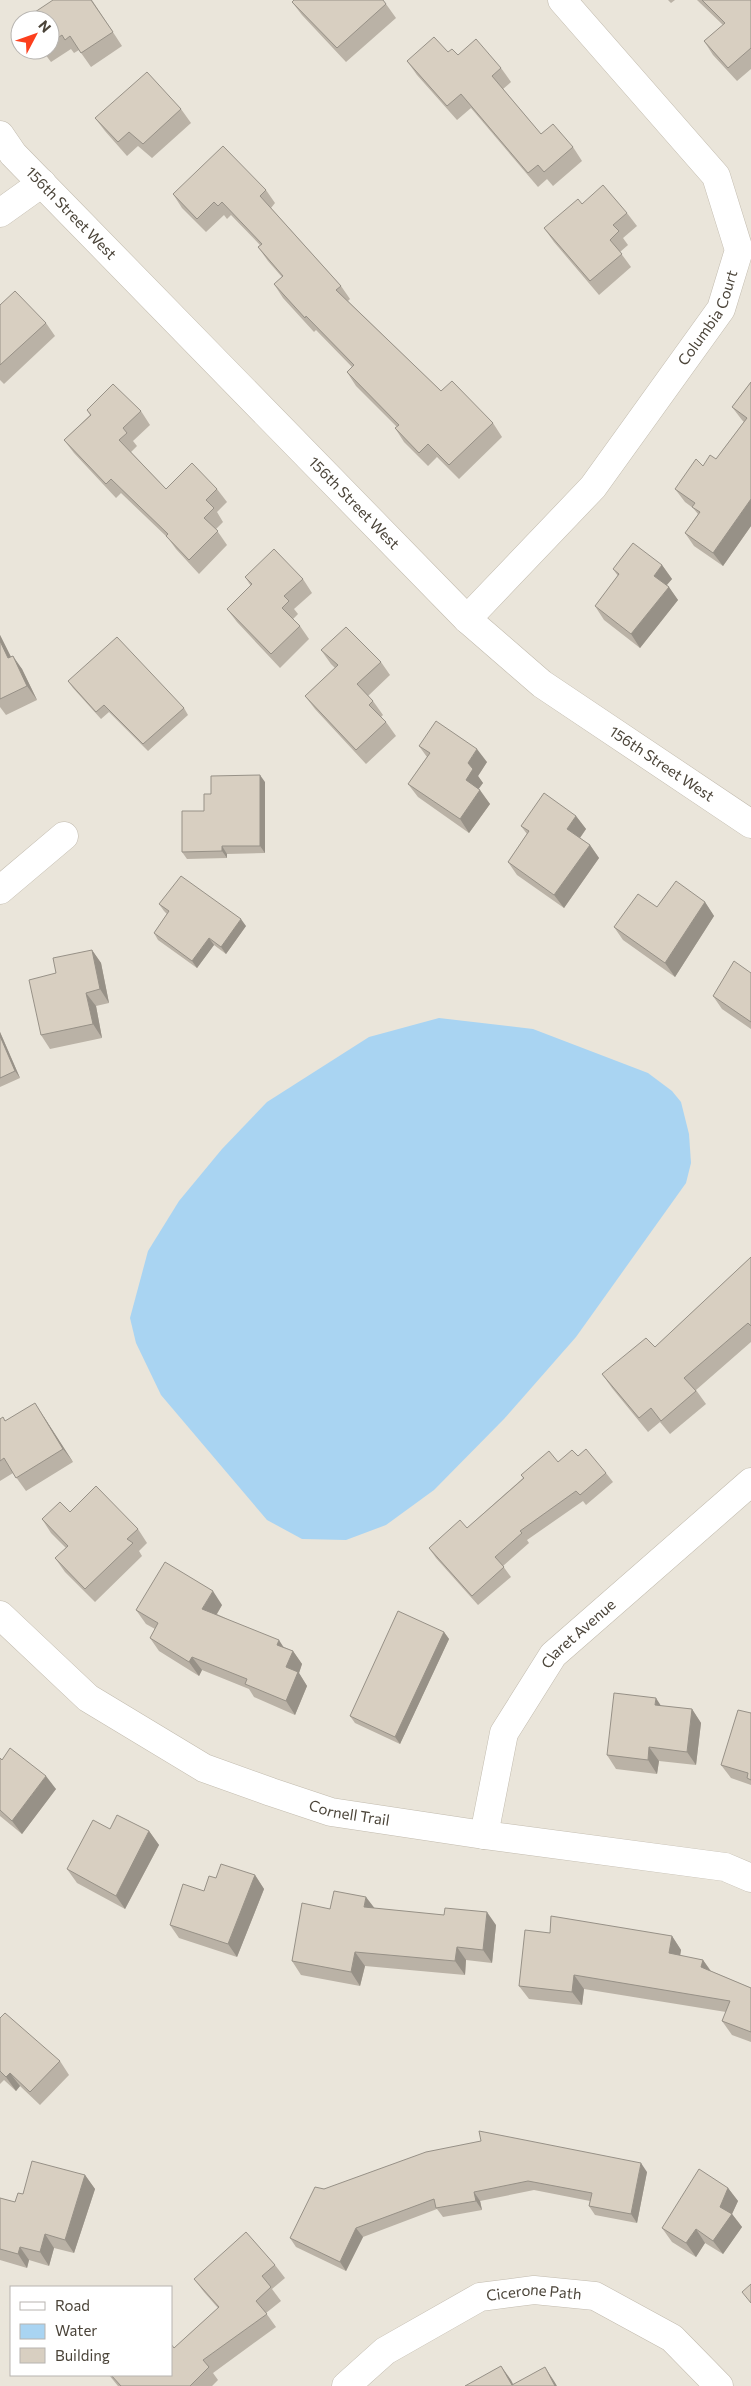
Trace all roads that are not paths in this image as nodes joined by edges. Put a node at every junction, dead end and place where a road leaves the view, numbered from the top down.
1 (562, 0) edge
2 (0, 135) edge
3 (42, 183) junction
4 (0, 213) edge
5 (467, 620) junction
6 (751, 824) edge
7 (64, 836) dead end
8 (0, 890) edge
9 (751, 1482) edge
10 (0, 1615) edge
11 (484, 1835) junction
12 (751, 1878) edge
13 (346, 2386) edge
14 (719, 2386) edge

1 - 5 street, Columbia Court
2 - 3 street, 156th Street West
3 - 4 street
3 - 5 street, 156th Street West
5 - 6 street, 156th Street West
7 - 8 street
9 - 11 street, Claret Avenue
10 - 11 street, Cornell Trail
11 - 12 street, Cornell Trail
13 - 14 street, Cicerone Path

